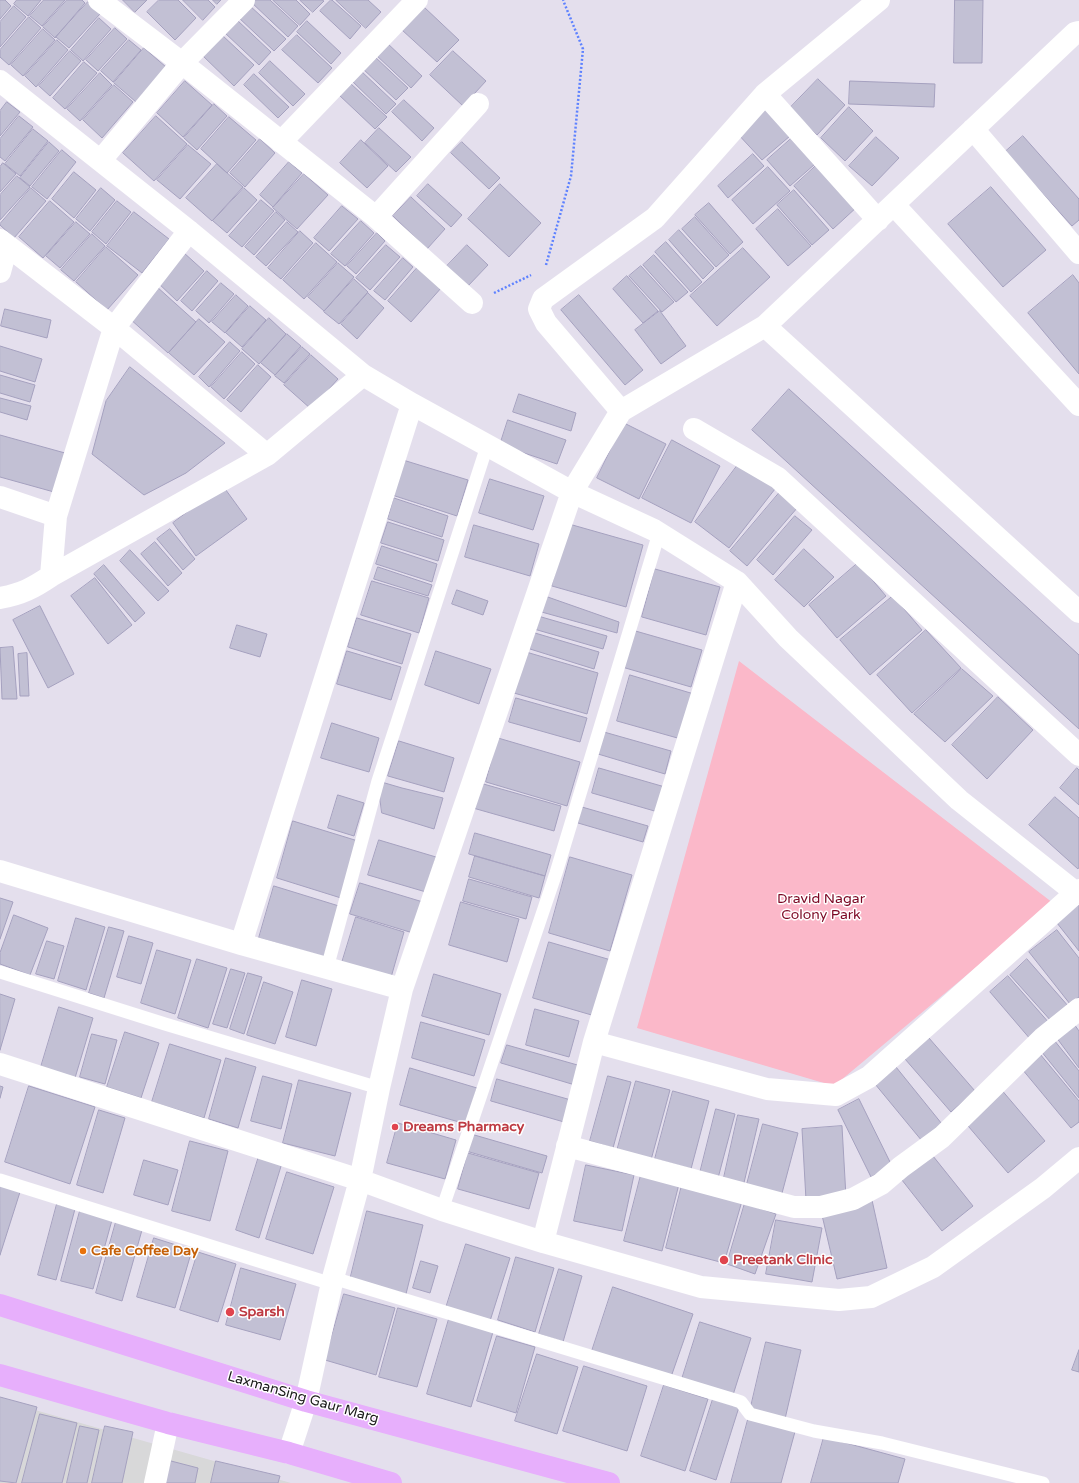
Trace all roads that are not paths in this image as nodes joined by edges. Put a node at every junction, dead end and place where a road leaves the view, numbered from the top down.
1 (99, 0) edge
2 (244, 0) edge
3 (417, 0) edge
4 (879, 0) edge
5 (1079, 32) edge
6 (182, 64) junction
7 (0, 81) edge
8 (765, 94) junction
9 (478, 104) dead end
10 (973, 130) junction
11 (281, 142) junction
12 (101, 160) junction
13 (894, 205) junction
14 (376, 217) junction
15 (878, 220) junction
16 (189, 231) junction
17 (4, 243) edge
18 (1079, 253) edge
19 (0, 272) edge
20 (472, 303) road end
21 (765, 326) junction
22 (114, 328) junction
23 (362, 375) junction
24 (412, 404) junction
25 (1079, 405) edge
26 (621, 411) junction
27 (694, 429) dead end
28 (487, 446) junction
29 (267, 455) junction
30 (572, 492) junction
31 (0, 497) edge
32 (56, 516) junction
33 (659, 533) junction
34 (51, 576) junction
35 (737, 582) junction
36 (0, 598) edge
37 (1079, 612) edge
38 (1079, 755) edge
39 (0, 871) edge
40 (1077, 891) edge
41 (241, 944) junction
42 (327, 968) junction
43 (0, 972) edge
44 (402, 989) junction
45 (1079, 1009) edge
46 (594, 1042) junction
47 (0, 1064) edge
48 (379, 1088) junction
49 (567, 1146) junction
50 (1079, 1158) edge
51 (0, 1180) edge
52 (360, 1180) junction
53 (442, 1210) junction
54 (543, 1242) junction
55 (332, 1281) junction
56 (0, 1305) edge
57 (0, 1375) edge
58 (306, 1401) junction
59 (168, 1423) junction
60 (289, 1453) junction
61 (155, 1483) edge
62 (391, 1483) edge
63 (609, 1483) edge
64 (1042, 1483) edge

1 - 6 street
2 - 6 street
3 - 11 street
4 - 8 street
5 - 10 street
6 - 11 street
6 - 12 street
7 - 12 street
8 - 15 street
8 - 26 street
9 - 14 street
10 - 13 street
10 - 18 street
11 - 14 street
12 - 16 street
13 - 15 street
13 - 25 street
14 - 20 street
15 - 21 street
16 - 22 street
16 - 23 street
17 - 19 street
17 - 22 street
21 - 26 street
21 - 37 street
22 - 29 street
22 - 32 street
23 - 24 street
23 - 29 street
24 - 28 street
24 - 41 street
26 - 30 street
27 - 38 street
28 - 30 street
28 - 42 lane
29 - 34 street
30 - 33 street
30 - 44 street
31 - 32 street
32 - 34 street
33 - 35 street
33 - 53 lane
34 - 36 street
35 - 40 street
35 - 46 street
39 - 41 street
40 - 46 street
41 - 42 street
42 - 44 street
43 - 48 lane
44 - 48 street
45 - 49 street
46 - 49 street
47 - 52 street
48 - 52 street
49 - 54 street
50 - 54 street
51 - 55 lane
52 - 53 street
52 - 55 street
53 - 54 street
55 - 58 street
55 - 64 lane
56 - 58 main road, LaxmanSing Gaur Marg
57 - 59 main road
58 - 60 street
58 - 63 main road, LaxmanSing Gaur Marg
59 - 60 main road
59 - 61 street
60 - 62 main road

